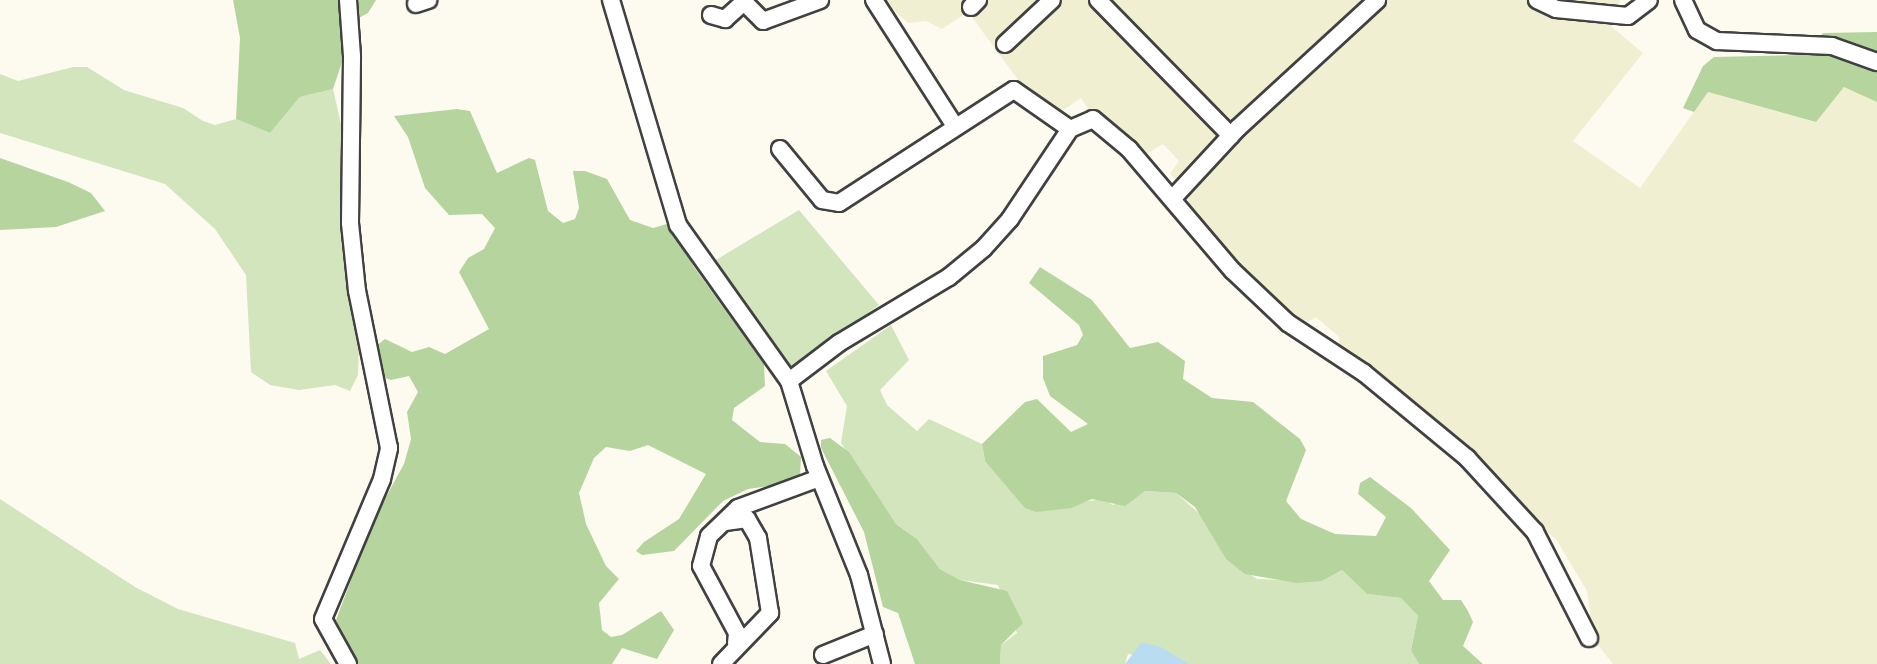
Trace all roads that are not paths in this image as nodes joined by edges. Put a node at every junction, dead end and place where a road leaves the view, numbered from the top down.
1 (348, 0) edge
2 (820, 0) edge
3 (874, 0) edge
4 (1052, 0) edge
5 (1098, 0) edge
6 (1377, 0) edge
7 (1537, 0) edge
8 (1649, 0) edge
9 (1683, 0) edge
10 (614, 1) edge
11 (743, 1) edge
12 (711, 15) dead end
13 (1005, 44) dead end
14 (1877, 62) edge
15 (955, 126) junction
16 (1070, 129) junction
17 (1231, 136) junction
18 (780, 149) dead end
19 (1174, 197) junction
20 (789, 381) junction
21 (819, 478) junction
22 (725, 522) junction
23 (875, 634) junction
24 (1589, 638) dead end
25 (736, 643) junction
26 (823, 655) dead end
27 (348, 664) edge
28 (721, 664) edge
29 (882, 664) edge

1 - 27 street
2 - 11 street
3 - 15 street
4 - 13 street
5 - 17 street
6 - 17 street
7 - 8 street
9 - 14 street
10 - 20 street
11 - 12 street
15 - 16 street
15 - 18 street
16 - 19 street
16 - 20 street
17 - 19 street
19 - 24 street
20 - 21 street
21 - 22 street
21 - 23 street
22 - 25 street
22 - 25 street
23 - 26 street
23 - 29 street
25 - 28 street

